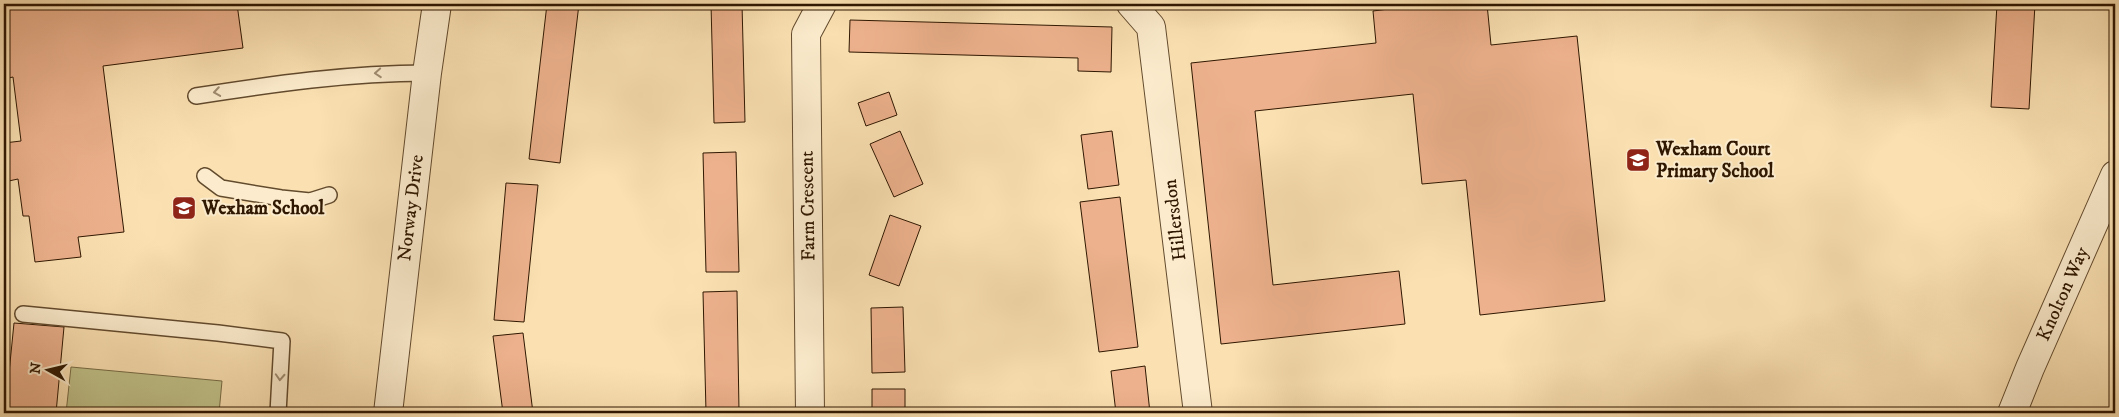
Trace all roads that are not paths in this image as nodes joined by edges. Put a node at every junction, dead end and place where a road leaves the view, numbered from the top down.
1 (437, 4) edge
2 (822, 4) edge
3 (1131, 4) edge
4 (427, 73) junction
5 (196, 96) dead end
6 (2115, 175) edge
7 (205, 176) dead end
8 (330, 195) dead end
9 (23, 314) dead end
10 (278, 413) edge
11 (388, 413) edge
12 (810, 413) edge
13 (1198, 413) edge
14 (2012, 413) edge

1 - 4 street, Norway Drive
2 - 12 street, Farm Crescent
3 - 13 street, Hillersdon
4 -> 5 lane
4 - 11 street, Norway Drive
6 - 14 street, Knolton Way
7 - 8 lane
9 -> 10 lane

